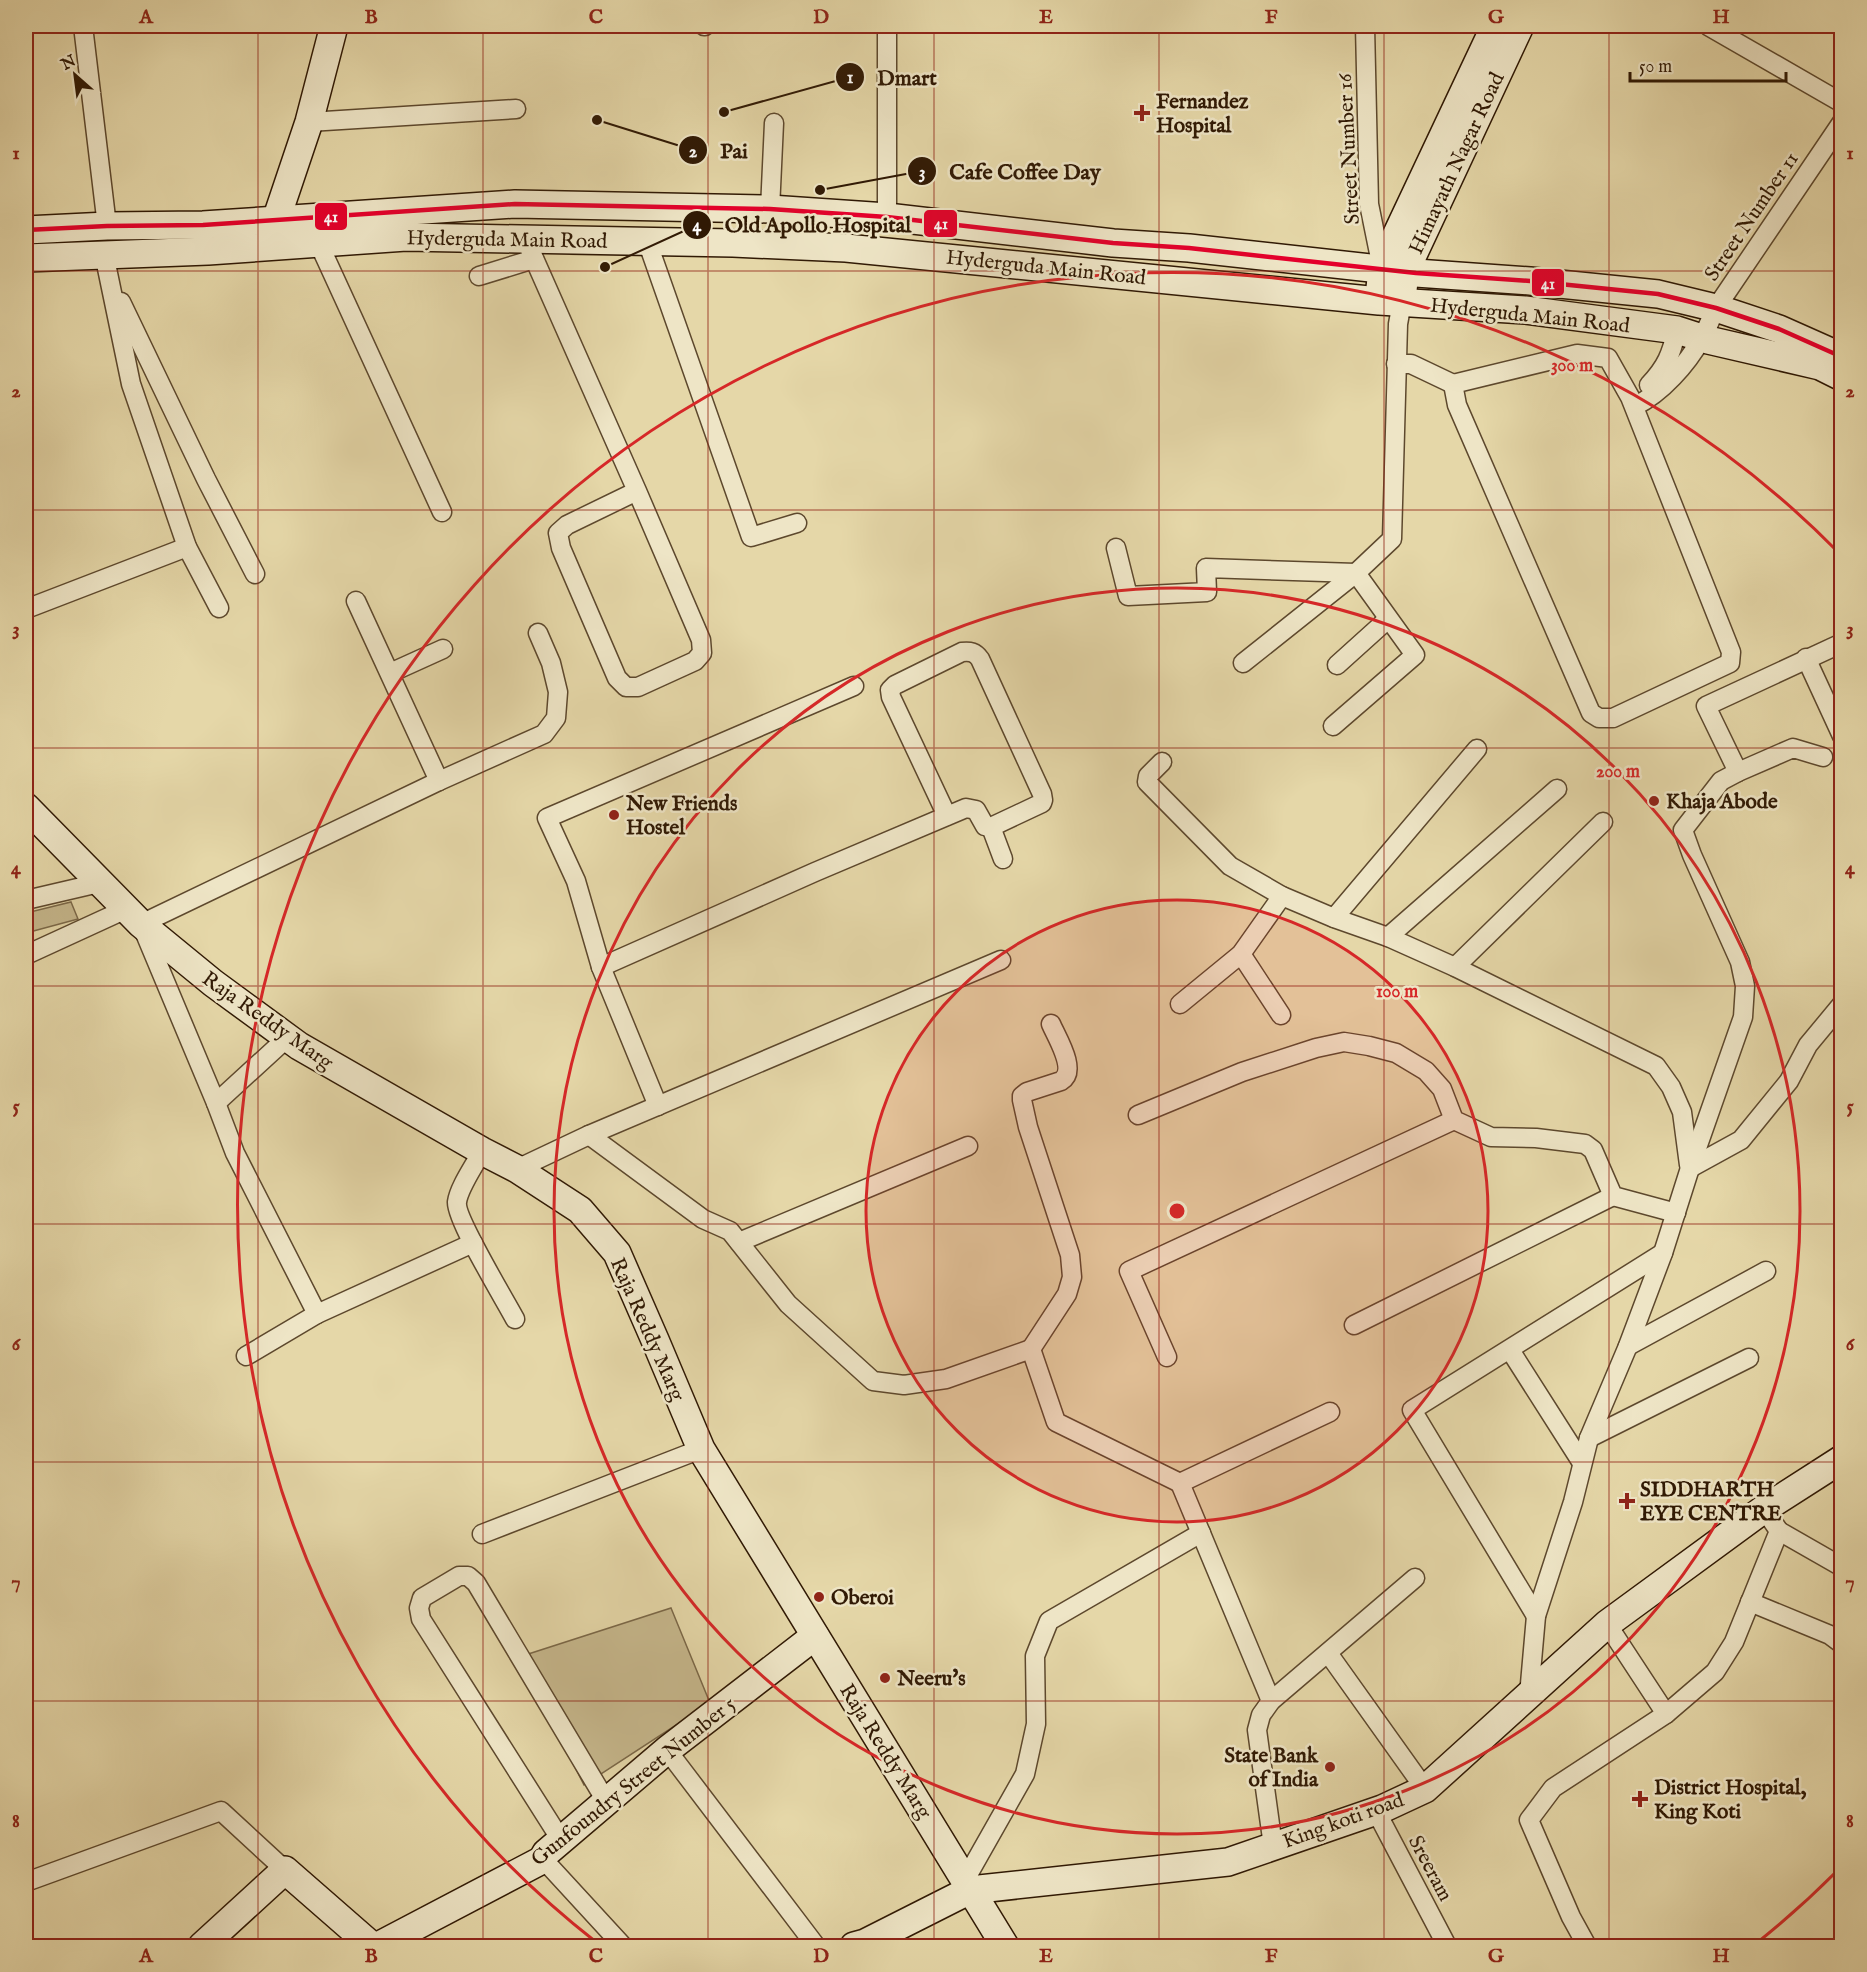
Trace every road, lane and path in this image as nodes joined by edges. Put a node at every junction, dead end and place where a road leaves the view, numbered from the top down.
1 (82, 26) edge
2 (334, 26) edge
3 (887, 26) edge
4 (1365, 26) edge
5 (1495, 26) edge
6 (1520, 26) edge
7 (1708, 26) edge
8 (1842, 103) edge
9 (516, 109) dead end
10 (1842, 122) edge
11 (309, 123) junction
12 (774, 123) dead end
13 (770, 209) junction
14 (887, 217) junction
15 (276, 220) junction
16 (107, 226) junction
17 (26, 230) edge
18 (647, 241) junction
19 (319, 244) junction
20 (275, 247) junction
21 (530, 248) junction
22 (26, 258) edge
23 (106, 265) junction
24 (1393, 271) junction
25 (479, 276) dead end
26 (1716, 308) junction
27 (1393, 309) junction
28 (1689, 334) junction
29 (1842, 357) edge
30 (1396, 364) junction
31 (1842, 377) edge
32 (1453, 384) junction
33 (1632, 401) junction
34 (637, 491) junction
35 (442, 512) dead end
36 (797, 523) dead end
37 (187, 547) junction
38 (1116, 549) dead end
39 (1356, 573) junction
40 (255, 574) dead end
41 (356, 602) dead end
42 (219, 608) dead end
43 (26, 609) edge
44 (1388, 619) junction
45 (538, 633) dead end
46 (1842, 643) edge
47 (443, 648) dead end
48 (1806, 658) junction
49 (1243, 663) dead end
50 (1337, 665) dead end
51 (390, 674) junction
52 (854, 686) dead end
53 (1333, 726) dead end
54 (1842, 736) edge
55 (1477, 749) dead end
56 (1823, 757) dead end
57 (1162, 762) dead end
58 (1738, 772) junction
59 (439, 781) junction
60 (1557, 789) dead end
61 (26, 807) edge
62 (946, 816) junction
63 (1603, 822) dead end
64 (991, 827) junction
65 (1002, 859) dead end
66 (99, 883) junction
67 (1282, 896) junction
68 (26, 900) edge
69 (132, 917) junction
70 (1334, 918) junction
71 (1388, 938) junction
72 (1241, 954) junction
73 (26, 955) edge
74 (1000, 960) dead end
75 (601, 967) junction
76 (1455, 967) junction
77 (1180, 1004) dead end
78 (1842, 1005) edge
79 (1281, 1015) dead end
80 (1051, 1024) dead end
81 (288, 1037) junction
82 (216, 1103) junction
83 (657, 1106) junction
84 (1138, 1115) dead end
85 (1454, 1120) junction
86 (589, 1135) junction
87 (968, 1146) dead end
88 (482, 1151) junction
89 (1690, 1168) junction
90 (517, 1169) junction
91 (1613, 1196) junction
92 (1676, 1213) junction
93 (739, 1242) junction
94 (473, 1243) junction
95 (1663, 1253) junction
96 (1766, 1271) dead end
97 (317, 1314) junction
98 (515, 1319) dead end
99 (1354, 1324) dead end
100 (1628, 1346) junction
101 (1031, 1349) junction
102 (1510, 1350) junction
103 (246, 1356) dead end
104 (1167, 1357) dead end
105 (1749, 1358) dead end
106 (1330, 1412) dead end
107 (1588, 1438) junction
108 (701, 1449) junction
109 (1842, 1459) edge
110 (1582, 1463) junction
111 (1180, 1483) junction
112 (1764, 1509) junction
113 (1779, 1532) junction
114 (1201, 1533) junction
115 (482, 1534) dead end
116 (1842, 1567) edge
117 (1415, 1578) dead end
118 (1750, 1602) junction
119 (1536, 1616) junction
120 (1607, 1624) junction
121 (815, 1636) junction
122 (1842, 1644) edge
123 (1328, 1653) junction
124 (1529, 1695) junction
125 (1271, 1701) junction
126 (1666, 1714) junction
127 (667, 1750) junction
128 (1425, 1789) junction
129 (606, 1801) junction
130 (1376, 1811) junction
131 (1273, 1846) junction
132 (552, 1850) junction
133 (285, 1870) junction
134 (26, 1882) edge
135 (967, 1885) junction
136 (202, 1947) edge
137 (372, 1947) edge
138 (378, 1947) edge
139 (623, 1947) edge
140 (816, 1947) edge
141 (854, 1947) edge
142 (1005, 1947) edge
143 (1447, 1947) edge
144 (1587, 1947) edge

1 - 16 street
2 - 11 street
3 - 14 street
4 - 24 street, Street Number 16
5 - 24 street, Himayath Nagar Road
6 - 24 street, Himayath Nagar Road
7 - 8 street
9 - 11 street
10 - 26 street, Street Number 11
11 - 15 street
12 - 13 street
13 - 14 street, Hyderguda Main Road
13 - 15 street, Hyderguda Main Road
14 - 24 street, Hyderguda Main Road
15 - 16 street, Hyderguda Main Road
15 - 20 street
16 - 17 street, Hyderguda Main Road
18 - 21 street, Hyderguda Main Road
18 - 27 street, Hyderguda Main Road
18 - 36 street
19 - 20 street, Hyderguda Main Road
19 - 21 street, Hyderguda Main Road
19 - 35 street
20 - 23 street, Hyderguda Main Road
21 - 25 street
21 - 34 street
22 - 23 street, Hyderguda Main Road
23 - 37 street
23 - 40 street
24 - 26 street, Hyderguda Main Road
24 - 27 street, Himayath Nagar Road
26 - 28 street, Street Number 11
26 - 29 street, Hyderguda Main Road
27 - 28 street, Hyderguda Main Road
27 - 30 street
28 - 31 street, Hyderguda Main Road
28 - 33 street
28 - 33 street
30 - 32 street
30 - 39 street
32 - 33 street
32 - 33 street
34 - 34 street
37 - 42 street
37 - 43 street
38 - 39 street
39 - 44 street
39 - 49 street
41 - 51 street
44 - 50 street
44 - 53 street
45 - 59 street
46 - 48 street
47 - 51 street
48 - 54 street
48 - 58 street
51 - 59 street
52 - 75 street
55 - 70 street
56 - 58 street
57 - 67 street
58 - 89 street
59 - 69 street
60 - 71 street
61 - 66 street, Raja Reddy Marg
62 - 64 street
62 - 64 street
62 - 75 street
63 - 76 street
64 - 65 street
66 - 68 street
66 - 69 street, Raja Reddy Marg
67 - 70 street
67 - 72 street
69 - 73 street
69 - 81 street, Raja Reddy Marg
69 - 82 street
70 - 71 street
71 - 76 street
72 - 77 street
72 - 79 street
74 - 83 street
75 - 83 street
76 - 89 street
78 - 89 street
80 - 101 street
81 - 82 street
81 - 88 street, Raja Reddy Marg
82 - 97 street
83 - 86 street
84 - 85 street
85 - 91 street
85 - 104 street
86 - 90 street
86 - 93 street
87 - 93 street
88 - 90 street, Raja Reddy Marg
88 - 94 street
89 - 92 street
90 - 108 street, Raja Reddy Marg
91 - 92 street
91 - 99 street
92 - 95 street
93 - 101 street
94 - 97 street
94 - 98 street
95 - 100 street
95 - 102 street
96 - 100 street
97 - 103 street
100 - 107 street
101 - 111 street
102 - 110 street
102 - 119 street
105 - 107 street
106 - 111 street
107 - 110 street
108 - 115 street
108 - 121 street, Raja Reddy Marg
109 - 112 street, King koti road
110 - 119 street
111 - 114 street
112 - 113 street
112 - 120 street, King koti road
113 - 116 street
113 - 118 street
114 - 125 street
114 - 135 street
117 - 123 street
118 - 122 street
118 - 126 street
119 - 124 street
120 - 124 street, King koti road
120 - 126 street
121 - 127 street, Gunfoundry Street Number 5
121 - 135 street, Raja Reddy Marg
123 - 125 street
123 - 128 street
124 - 128 street, King koti road
125 - 131 street
126 - 144 street
127 - 129 street, Gunfoundry Street Number 5
127 - 140 street
128 - 130 street, King koti road
129 - 132 street, Gunfoundry Street Number 5
129 - 132 street
130 - 131 street, King koti road
130 - 143 street, Sreeram
131 - 135 street, King koti road
132 - 138 street, Gunfoundry Street Number 5
132 - 139 street
133 - 134 street
133 - 136 street
133 - 137 street
135 - 141 street, King koti road
135 - 142 street, Raja Reddy Marg

